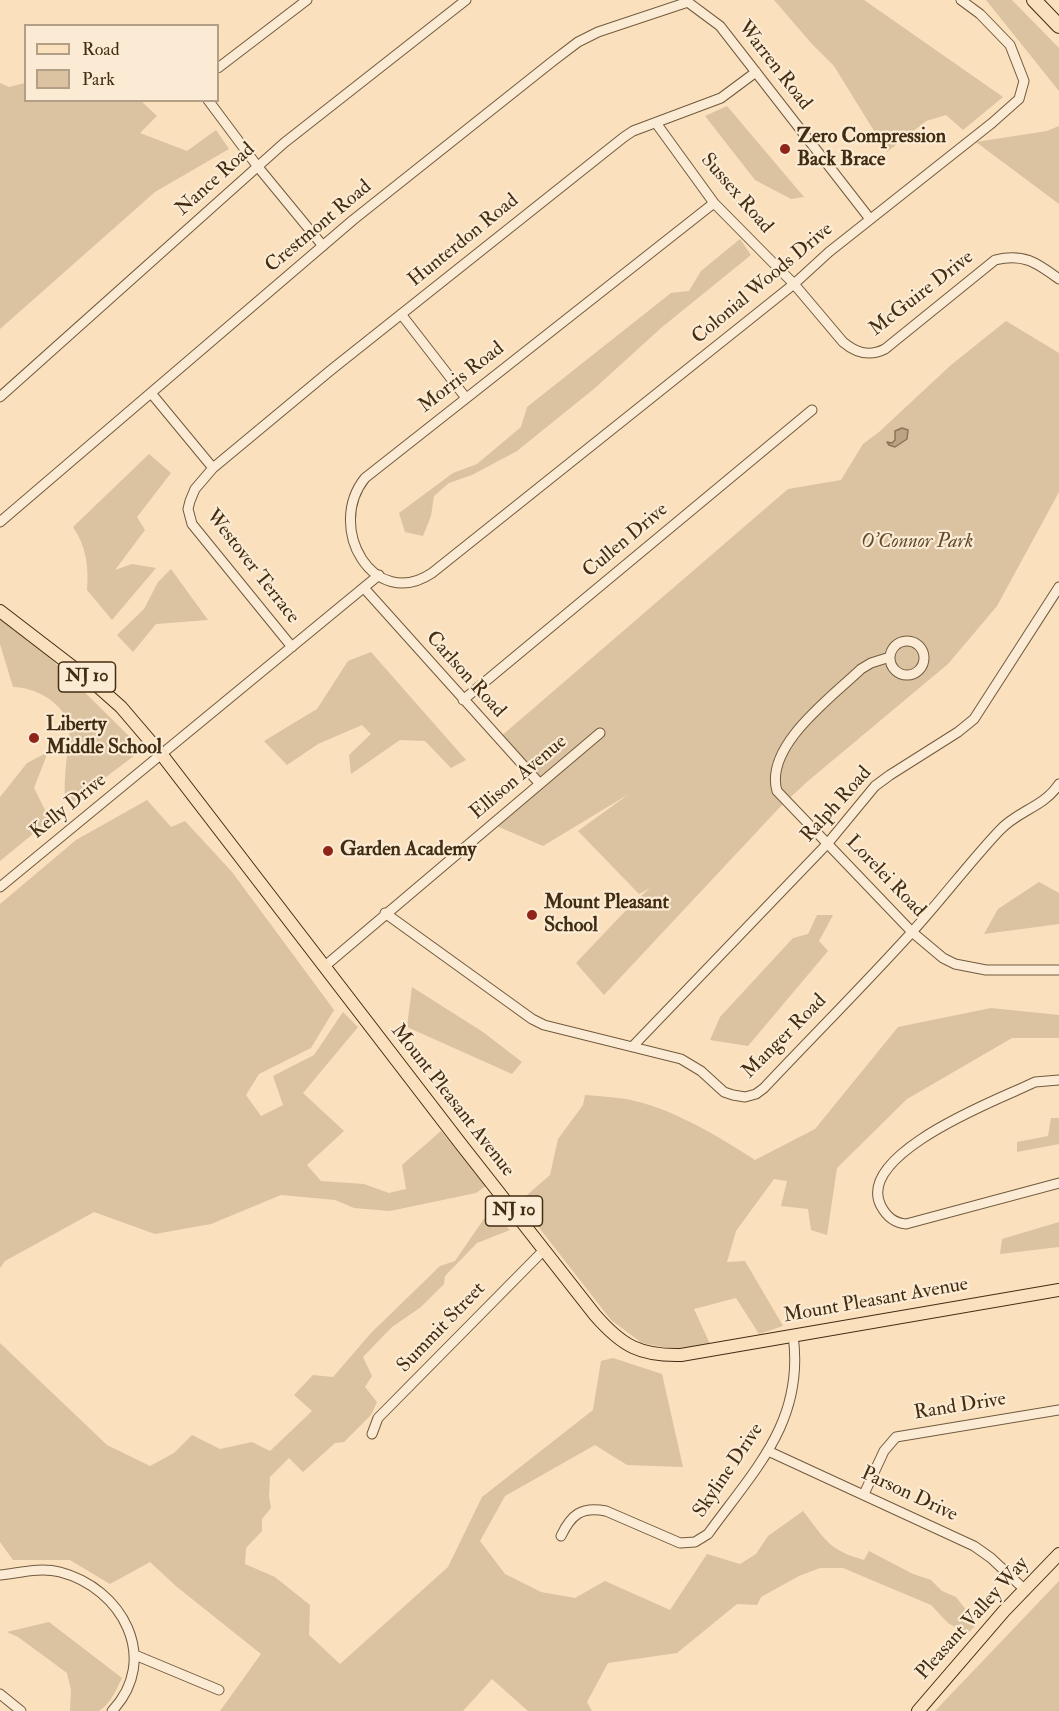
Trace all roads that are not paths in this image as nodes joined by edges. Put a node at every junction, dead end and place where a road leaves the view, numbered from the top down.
1 (307, 0) edge
2 (466, 0) edge
3 (961, 0) edge
4 (1034, 0) edge
5 (686, 1) edge
6 (1059, 26) edge
7 (219, 67) edge
8 (756, 72) junction
9 (209, 102) edge
10 (656, 123) junction
11 (258, 167) junction
12 (714, 203) junction
13 (870, 219) junction
14 (323, 246) junction
15 (1059, 279) edge
16 (794, 284) junction
17 (401, 314) junction
18 (151, 393) junction
19 (0, 397) edge
20 (466, 398) junction
21 (812, 410) dead end
22 (213, 468) junction
23 (0, 522) edge
24 (379, 575) junction
25 (1059, 587) edge
26 (364, 588) junction
27 (0, 611) edge
28 (292, 647) junction
29 (890, 657) dead end
30 (463, 700) junction
31 (600, 733) dead end
32 (162, 755) junction
33 (540, 784) junction
34 (1059, 784) edge
35 (828, 843) junction
36 (0, 887) edge
37 (385, 913) junction
38 (912, 932) junction
39 (325, 966) junction
40 (1059, 970) edge
41 (633, 1046) junction
42 (1059, 1080) edge
43 (1059, 1183) edge
44 (544, 1250) junction
45 (1059, 1290) edge
46 (793, 1335) junction
47 (1059, 1410) edge
48 (372, 1434) dead end
49 (768, 1451) junction
50 (864, 1494) junction
51 (561, 1536) dead end
52 (1059, 1554) edge
53 (0, 1575) edge
54 (1024, 1589) junction
55 (135, 1654) junction
56 (219, 1690) dead end
57 (0, 1695) edge
58 (21, 1711) edge
59 (112, 1711) edge
60 (918, 1711) edge

1 - 7 street
2 - 11 street, Nance Road
3 - 13 street, Colonial Woods Drive
4 - 6 highway
5 - 8 street, Warren Road
5 - 14 street, Crestmont Road
8 - 10 street, Hunterdon Road
8 - 13 street, Warren Road
9 - 11 street
10 - 12 street, Sussex Road
10 - 17 street, Hunterdon Road
11 - 14 street
11 - 19 street, Nance Road
12 - 16 street, Sussex Road
12 - 20 street, Morris Road
13 - 16 street, Colonial Woods Drive
14 - 18 street, Crestmont Road
15 - 16 street, McGuire Drive
16 - 24 street, Colonial Woods Drive
17 - 20 street
17 - 22 street, Hunterdon Road
18 - 22 street
18 - 23 street, Crestmont Road
20 - 24 street, Morris Road
21 - 30 street, Cullen Drive
22 - 28 street, Westover Terrace
24 - 26 street, Kelly Drive
25 - 35 street, Ralph Road
26 - 28 street, Kelly Drive
26 - 30 street, Carlson Road
27 - 32 main road, Mount Pleasant Avenue / NJ 10
28 - 32 street, Kelly Drive
29 - 35 street, Lorelei Road
30 - 33 street, Carlson Road
31 - 33 street, Ellison Avenue
32 - 36 street, Kelly Drive
32 - 39 main road, Mount Pleasant Avenue / NJ 10
33 - 37 street, Ellison Avenue
34 - 38 street, Manger Road
35 - 38 street, Lorelei Road
35 - 41 street, Ralph Road
37 - 39 street, Ellison Avenue
37 - 41 street, Manger Road
38 - 40 street, Lorelei Road
38 - 41 street, Manger Road
39 - 44 main road, Mount Pleasant Avenue / NJ 10
42 - 43 street
44 - 46 main road, Mount Pleasant Avenue / NJ 10
44 - 48 street, Summit Street
45 - 46 main road, Mount Pleasant Avenue / NJ 10
46 - 49 street, Skyline Drive
47 - 50 street, Rand Drive
49 - 50 street, Parson Drive
49 - 51 street, Skyline Drive
50 - 54 street, Parson Drive
52 - 54 main road, Pleasant Valley Way
53 - 55 street
54 - 60 main road, Pleasant Valley Way
55 - 56 street
55 - 59 street
57 - 58 street

